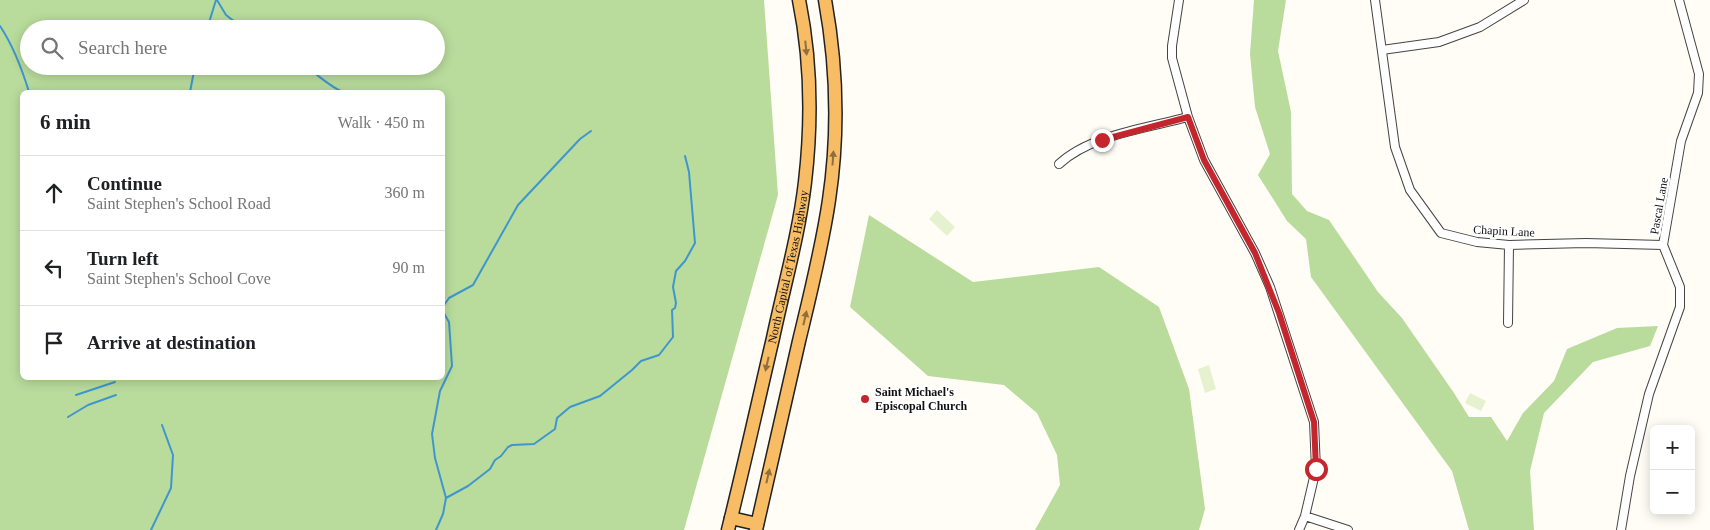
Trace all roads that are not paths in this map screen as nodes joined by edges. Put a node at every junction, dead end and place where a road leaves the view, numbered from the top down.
1 (799, 0) edge
2 (825, 0) edge
3 (1179, 0) edge
4 (1375, 0) edge
5 (1524, 0) edge
6 (1679, 0) edge
7 (1382, 50) junction
8 (1188, 117) junction
9 (1059, 164) dead end
10 (1663, 244) junction
11 (1509, 245) junction
12 (1508, 323) dead end
13 (1305, 516) junction
14 (730, 524) edge
15 (756, 527) edge
16 (1299, 530) edge
17 (1348, 530) edge
18 (1621, 530) edge

1 -> 14 highway, North Capital of Texas Highway
15 -> 2 highway
3 - 8 street
4 - 7 street, Chapin Lane
5 - 7 street
6 - 10 street, Pascal Lane
7 - 11 street, Chapin Lane
8 - 9 street
8 - 13 street
10 - 11 street, Chapin Lane
10 - 18 street, Pascal Lane
11 - 12 street
13 - 16 street
13 - 17 street
14 - 15 highway

